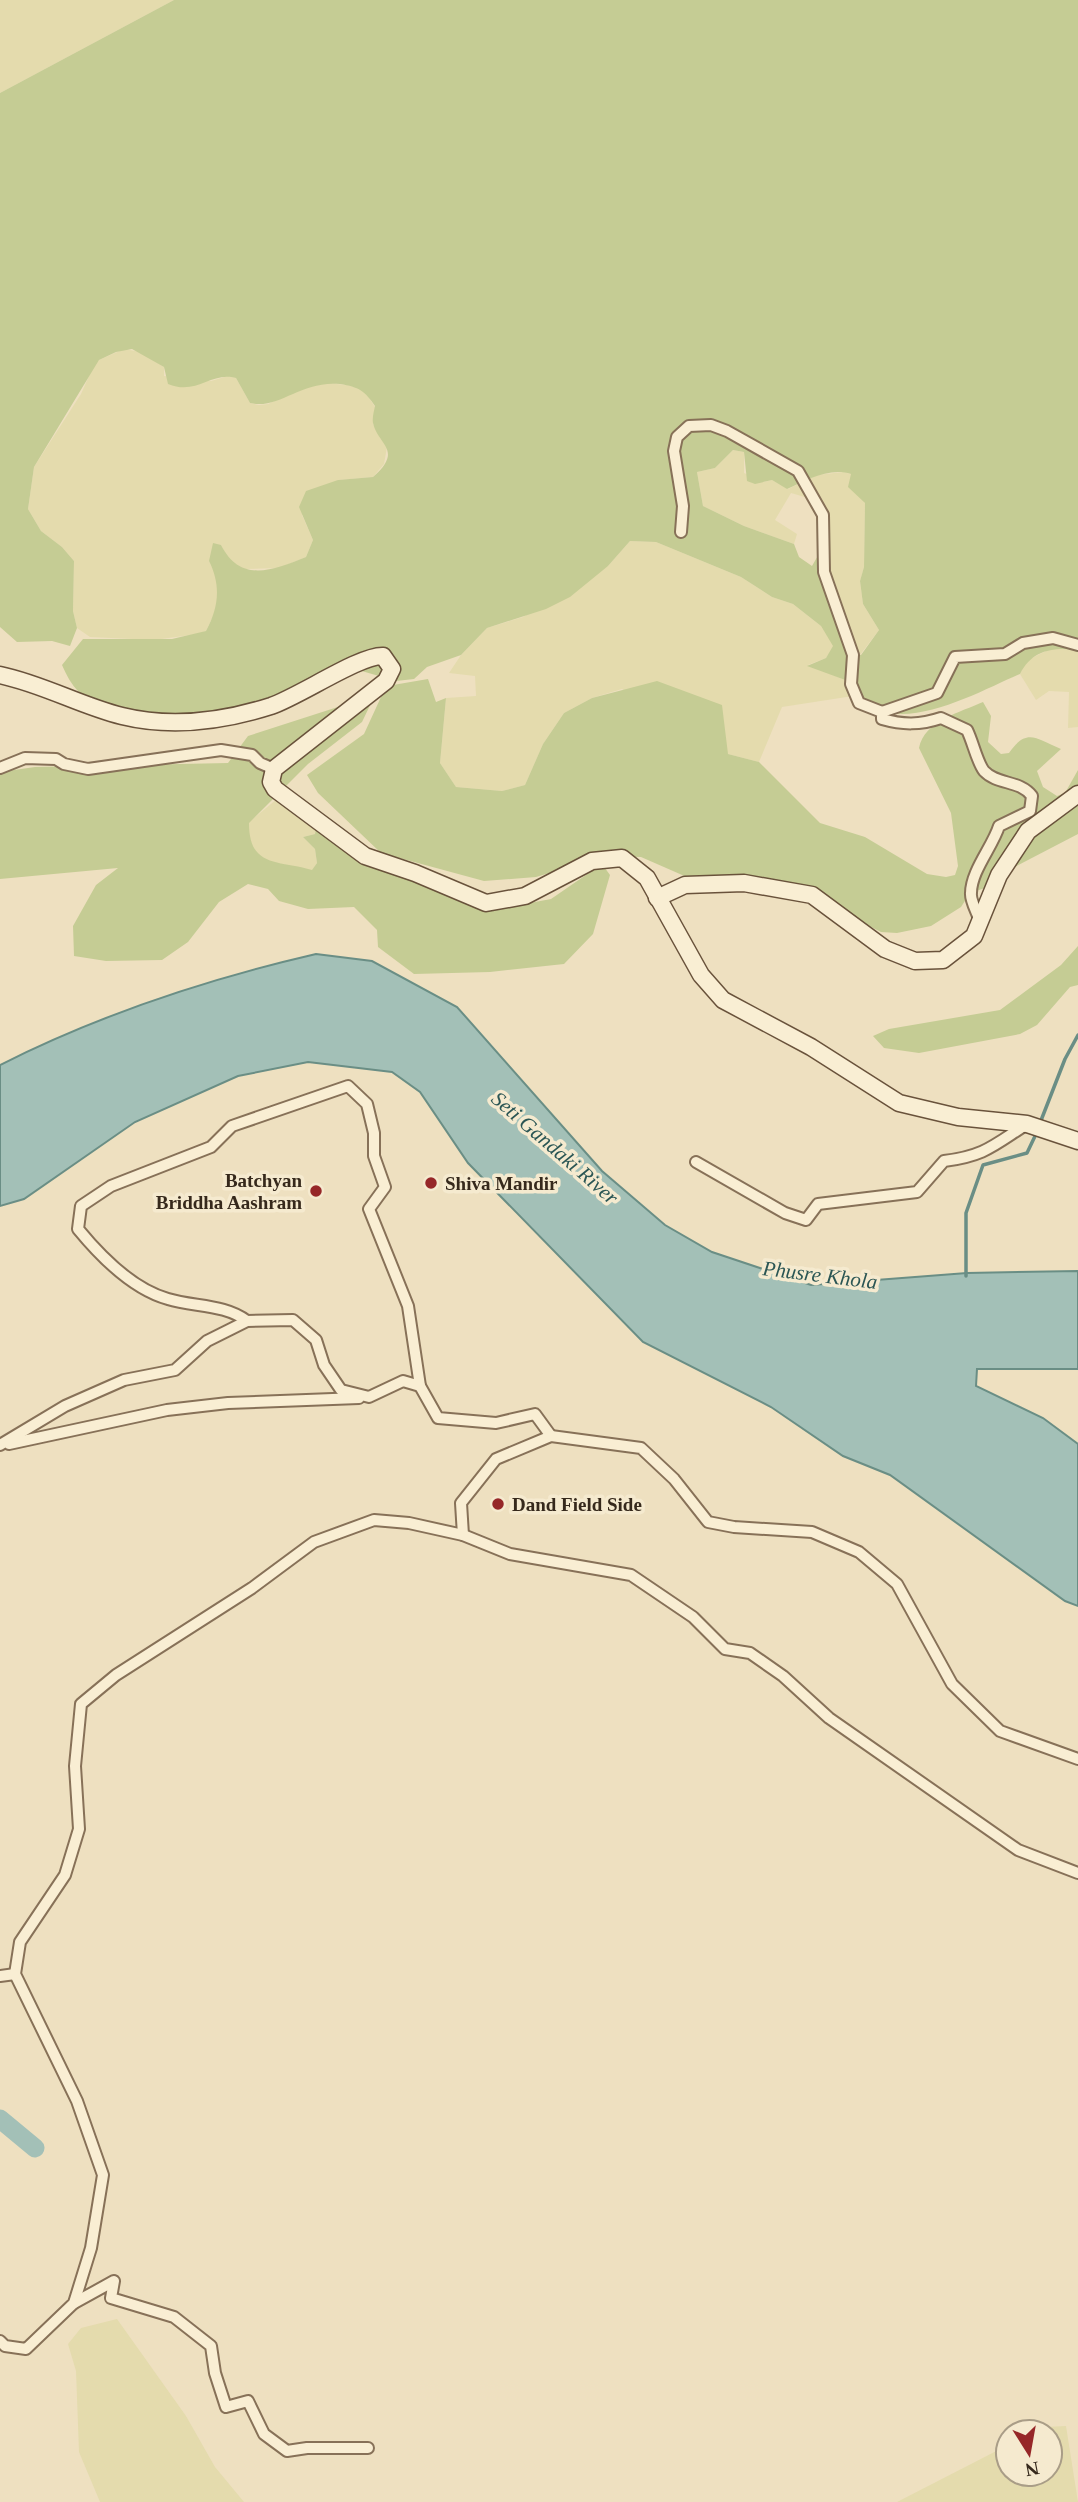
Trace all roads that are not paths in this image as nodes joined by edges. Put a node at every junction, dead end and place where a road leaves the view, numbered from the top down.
1 (681, 532) dead end
2 (1078, 645) edge
3 (0, 675) edge
4 (882, 712) junction
5 (0, 768) edge
6 (274, 769) junction
7 (1078, 794) edge
8 (657, 898) junction
9 (979, 919) junction
10 (1027, 1124) junction
11 (1078, 1141) edge
12 (696, 1162) dead end
13 (247, 1321) junction
14 (420, 1386) junction
15 (369, 1397) junction
16 (551, 1436) junction
17 (0, 1446) edge
18 (463, 1535) junction
19 (1078, 1759) edge
20 (1078, 1873) edge
21 (15, 1974) junction
22 (0, 1976) edge
23 (75, 2303) junction
24 (0, 2341) edge
25 (368, 2448) dead end

1 - 4 street
2 - 4 street
3 - 6 main road
4 - 9 street
5 - 6 street
6 - 8 main road
7 - 9 main road
8 - 9 main road
8 - 10 main road
10 - 11 main road
10 - 12 street
13 - 14 street
13 - 15 street
13 - 17 street
14 - 15 street
14 - 16 street
15 - 17 street
16 - 18 street
16 - 19 street
18 - 20 street
18 - 21 street
21 - 22 street
21 - 23 street
23 - 24 street
23 - 25 street

